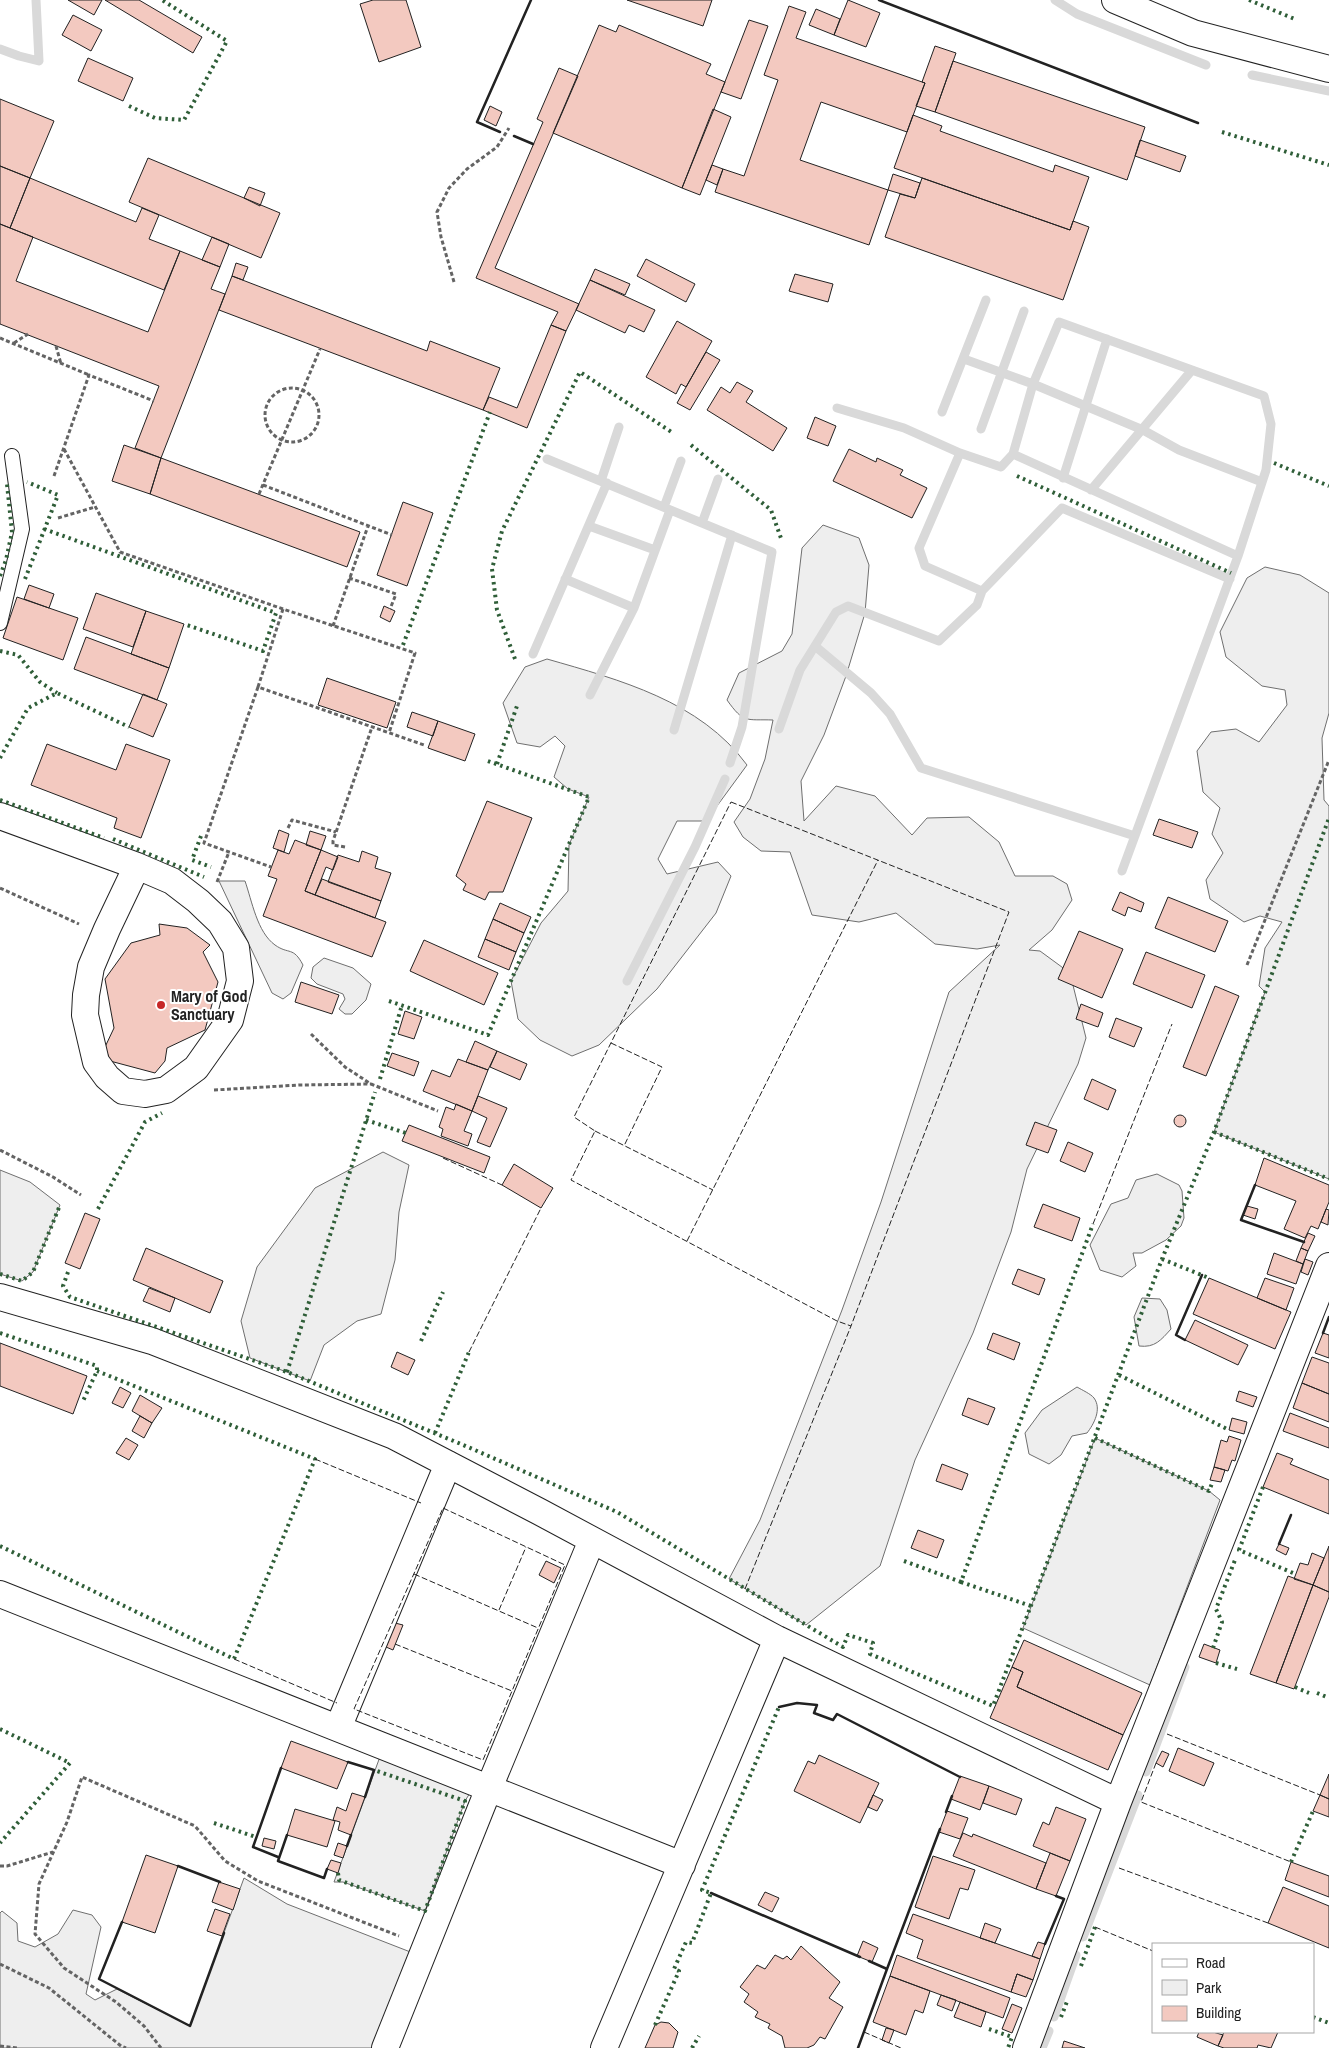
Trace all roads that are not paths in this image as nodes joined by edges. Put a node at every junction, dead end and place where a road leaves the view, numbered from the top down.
1 (1115, 0) edge
2 (1329, 69) edge
3 (12, 456) dead end
4 (0, 623) edge
5 (0, 816) edge
6 (137, 866) junction
7 (1329, 1266) edge
8 (0, 1297) edge
9 (448, 1464) junction
10 (592, 1540) junction
11 (0, 1594) edge
12 (777, 1639) junction
13 (338, 1728) junction
14 (489, 1788) junction
15 (1118, 1802) junction
16 (682, 1865) junction
17 (385, 2048) edge
18 (604, 2048) edge
19 (1026, 2048) edge

1 - 2 street
3 - 4 lane
5 - 6 street
6 - 6 street
7 - 15 street
8 - 9 street
9 - 10 street
9 - 13 street
10 - 12 street
10 - 14 street
11 - 13 street
12 - 15 street
12 - 16 street
13 - 14 street
14 - 16 street
14 - 17 street
15 - 19 street
16 - 18 street

